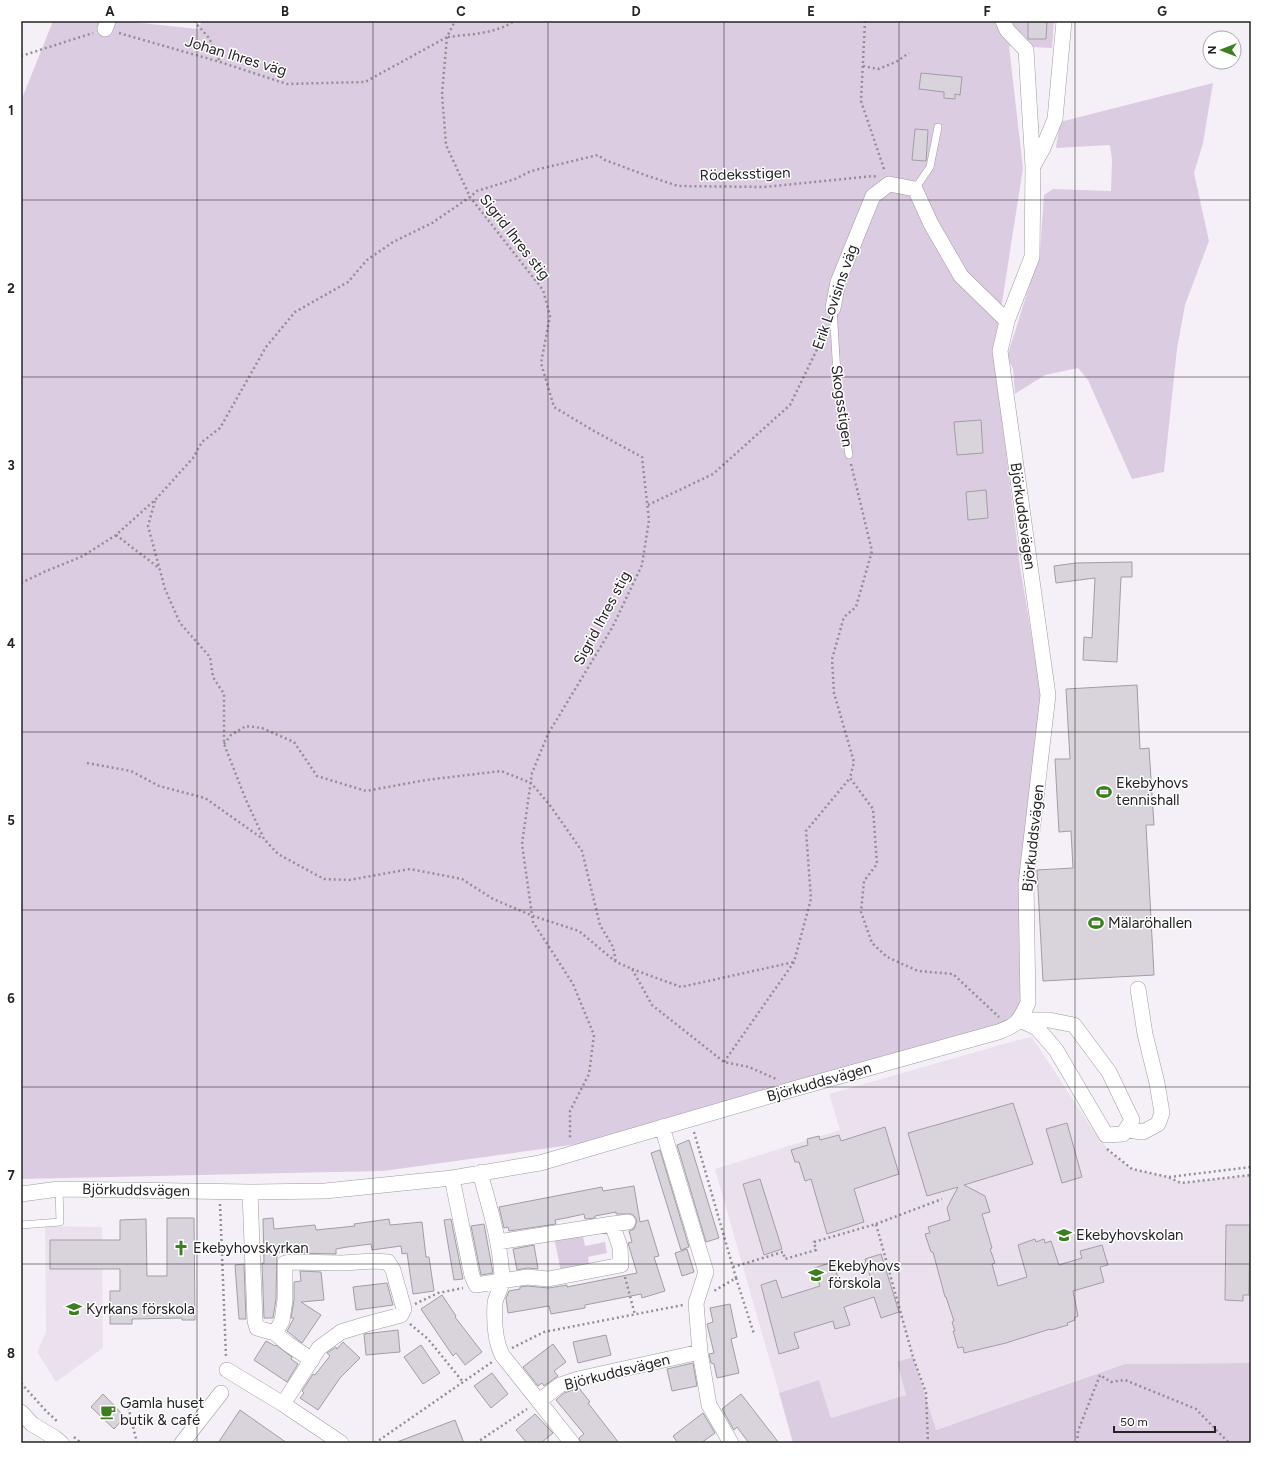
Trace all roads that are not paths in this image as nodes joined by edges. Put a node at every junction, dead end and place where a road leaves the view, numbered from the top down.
1 (1003, 21) edge
2 (1064, 21) edge
3 (938, 127) dead end
4 (1033, 167) junction
5 (915, 189) junction
6 (833, 308) joint
7 (1007, 321) junction
8 (849, 455) road end
9 (1138, 989) dead end
10 (1016, 1024) junction
11 (662, 1127) junction
12 (1126, 1130) junction
13 (482, 1172) junction
14 (452, 1178) junction
15 (59, 1189) junction
16 (250, 1192) junction
17 (21, 1194) edge
18 (628, 1222) dead end
19 (21, 1224) edge
20 (612, 1224) junction
21 (498, 1242) junction
22 (502, 1281) junction
23 (275, 1333) junction
24 (700, 1352) junction
25 (312, 1360) junction
26 (227, 1370) road end
27 (221, 1393) dead end
28 (539, 1401) junction
29 (283, 1404) junction
30 (21, 1412) edge
31 (60, 1437) edge
32 (333, 1441) edge
33 (182, 1443) edge
34 (572, 1443) edge
35 (731, 1443) edge

1 - 4 street
2 - 4 street, Björkuddsvägen
3 - 5 lane
4 - 7 street, Björkuddsvägen
5 - 6 street, Erik Lovisins väg
5 - 7 street
6 - 8 lane, Skogsstigen
7 - 10 street, Björkuddsvägen
9 - 12 street
10 - 11 street, Björkuddsvägen
10 - 12 street
10 - 12 street, Björkuddsvägen
11 - 13 street, Björkuddsvägen
11 - 24 street
13 - 14 street, Björkuddsvägen
13 - 21 street
14 - 16 street, Björkuddsvägen
14 - 22 street
15 - 16 street, Björkuddsvägen
15 - 17 street, Björkuddsvägen
15 - 19 lane
16 - 23 street
18 - 20 street
20 - 21 street
20 - 22 street
21 - 22 street
22 - 28 street
23 - 25 street
23 - 25 street
24 - 28 street, Björkuddsvägen
24 - 35 street
25 - 29 street
26 - 29 street
27 - 33 street
28 - 34 street
29 - 32 street
30 - 31 street

